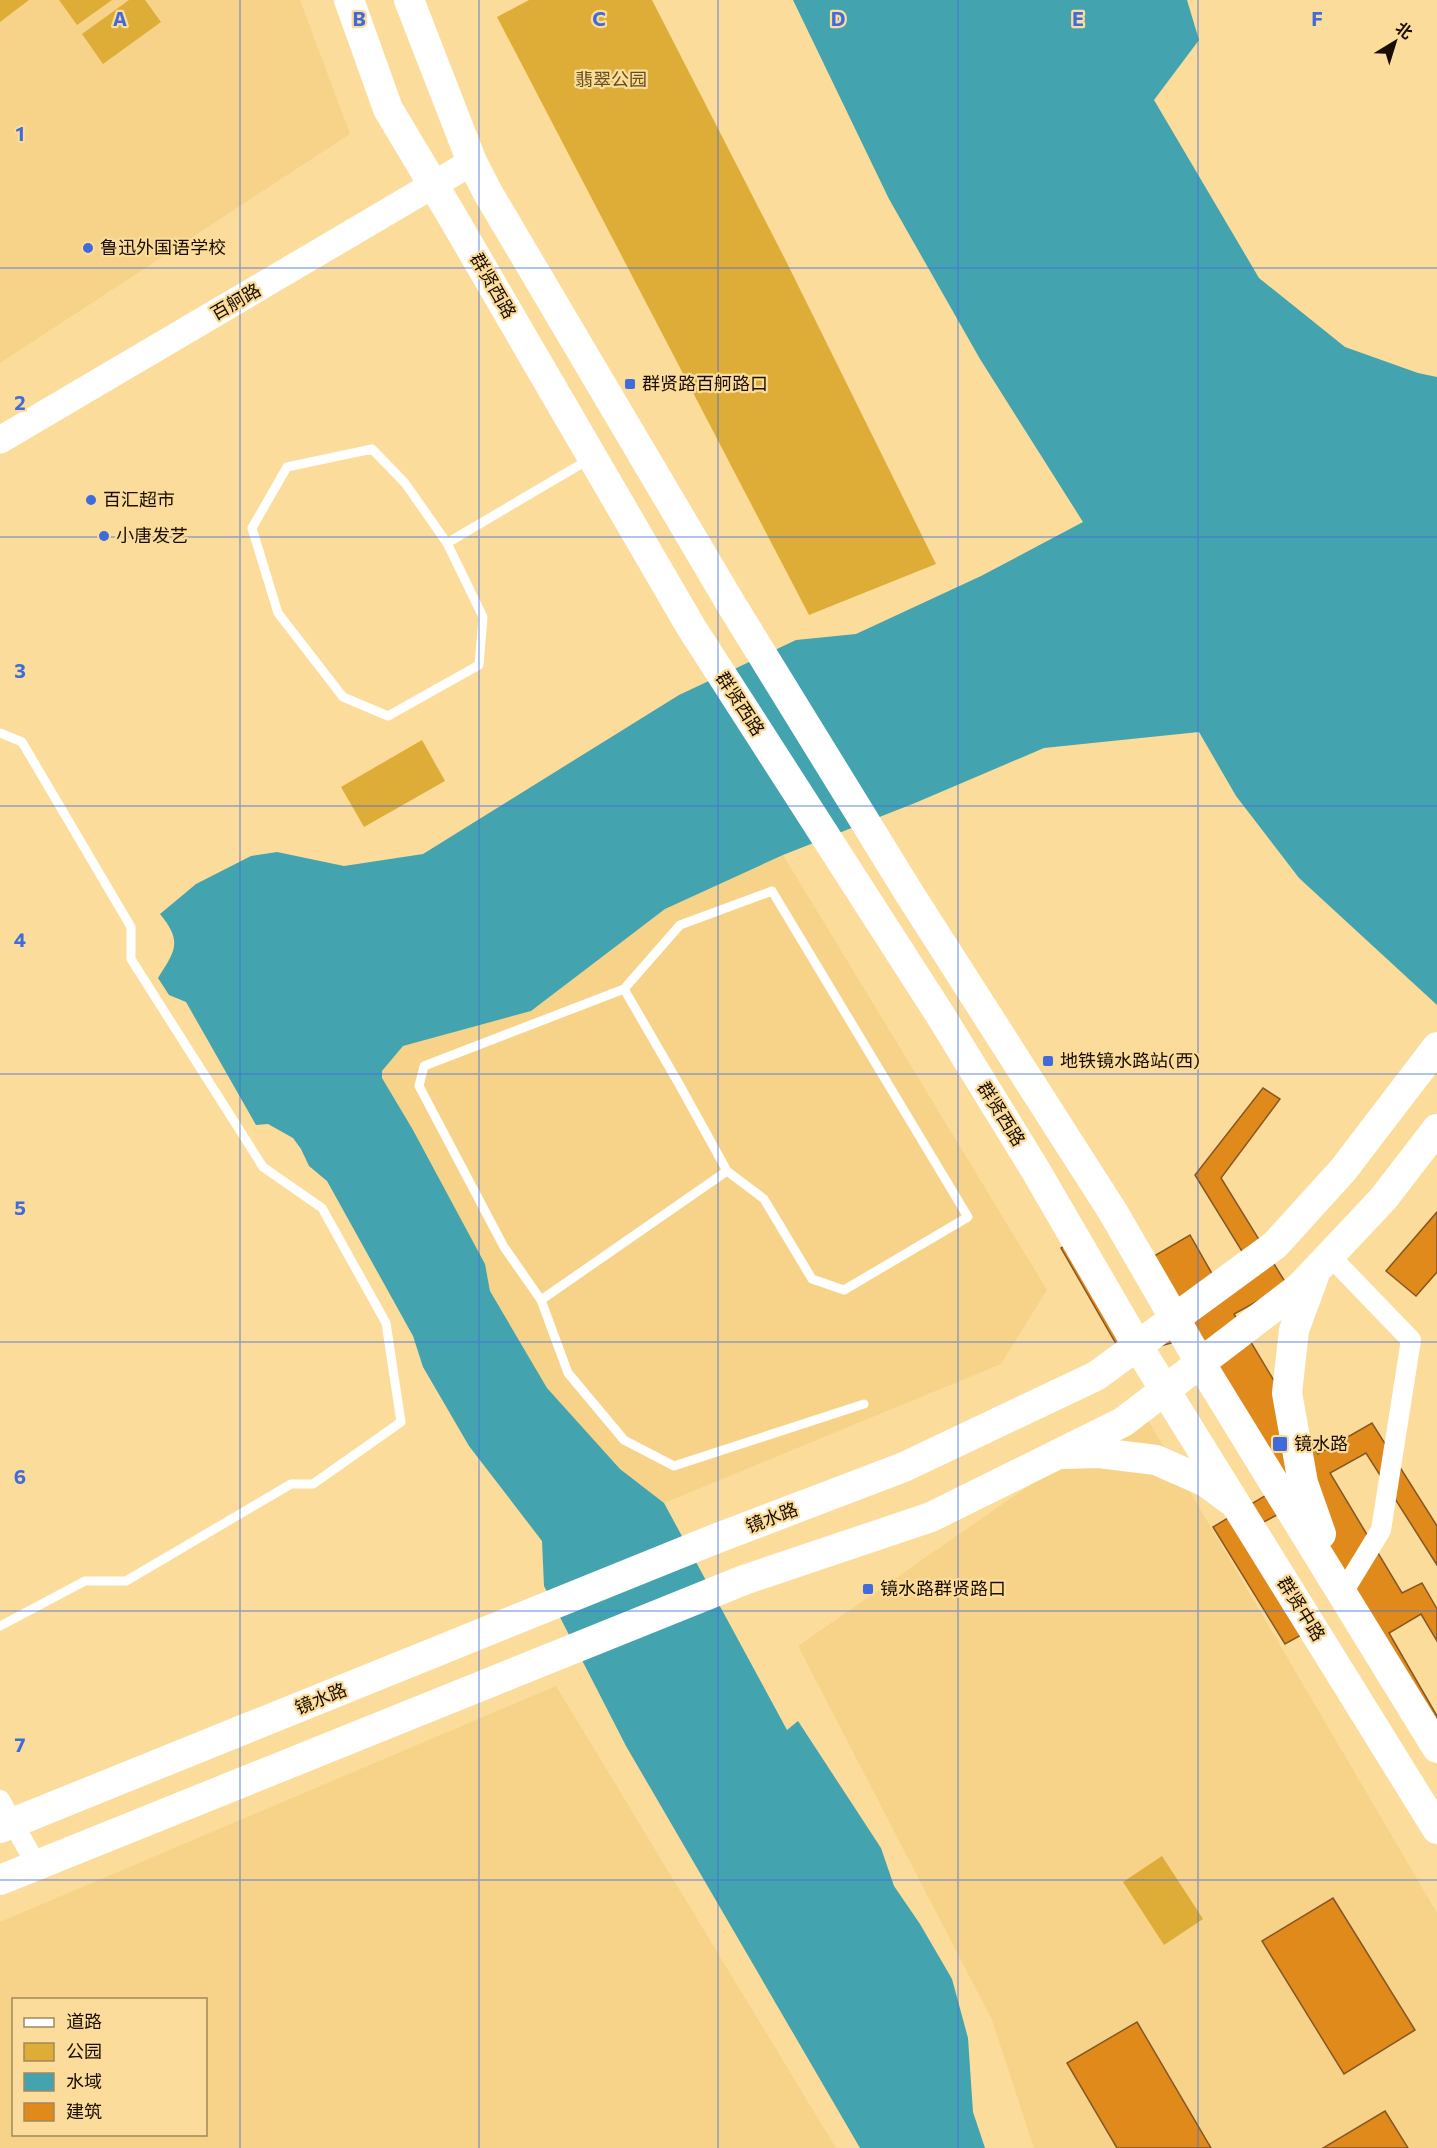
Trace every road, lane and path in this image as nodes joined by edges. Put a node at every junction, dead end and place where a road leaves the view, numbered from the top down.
1 (349, 0) edge
2 (409, 0) edge
3 (472, 162) junction
4 (434, 185) junction
5 (0, 440) edge
6 (592, 457) junction
7 (447, 543) junction
8 (0, 732) edge
9 (624, 989) junction
10 (1437, 1047) edge
11 (1437, 1129) edge
12 (727, 1171) junction
13 (1322, 1264) junction
14 (541, 1300) junction
15 (1175, 1319) junction
16 (1137, 1345) junction
17 (1201, 1364) junction
18 (1166, 1390) junction
19 (864, 1404) dead end
20 (1058, 1454) junction
21 (1237, 1505) junction
22 (1342, 1593) junction
23 (0, 1626) edge
24 (1437, 1748) edge
25 (4, 1817) edge
26 (1437, 1829) edge
27 (36, 1864) junction
28 (0, 1880) edge

1 - 4 main road, 群贤西路
2 - 3 main road
3 - 4 street, 百舸路
3 - 15 main road
4 - 5 street, 百舸路
4 - 6 main road, 群贤西路
6 - 7 lane
6 - 16 main road, 群贤西路
7 - 7 lane
8 - 23 lane
9 - 12 lane
9 - 12 lane
9 - 14 lane
10 - 15 main road, 镜水路
11 - 13 main road
12 - 14 lane
13 - 17 main road
13 - 22 main road
13 - 22 street
14 - 19 lane
15 - 16 main road, 镜水路
15 - 17 main road
16 - 18 main road, 群贤西路
16 - 25 main road, 镜水路
17 - 18 main road
17 - 22 main road
18 - 20 main road
18 - 21 main road, 群贤中路
20 - 21 main road
20 - 27 main road
21 - 26 main road, 群贤中路
22 - 24 main road
25 - 27 street
27 - 28 main road

